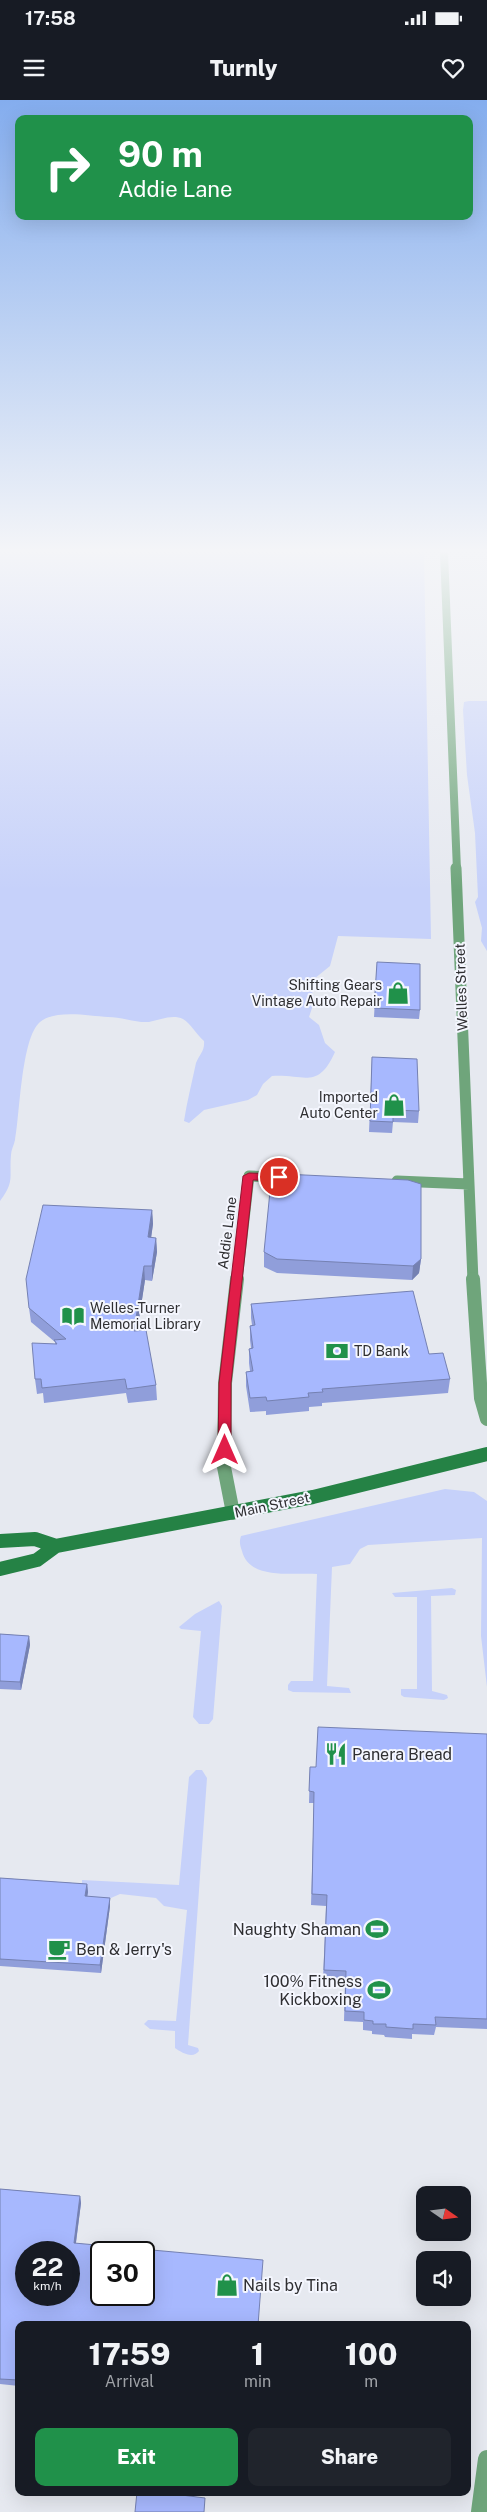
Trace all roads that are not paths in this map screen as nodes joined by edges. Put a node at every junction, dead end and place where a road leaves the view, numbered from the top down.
1 (448, 666) edge
2 (301, 1178) edge
3 (386, 1181) edge
4 (469, 1184) junction
5 (487, 1419) edge
6 (487, 1454) edge
7 (233, 1513) junction
8 (0, 1541) edge
9 (56, 1546) junction
10 (0, 1569) edge
11 (487, 2459) edge
12 (480, 2512) edge

1 - 4 street, Welles Street
2 - 7 street, Addie Lane
3 - 4 street
4 - 5 street, Welles Street
6 - 7 main road, Main Street
7 - 9 main road, Main Street
8 - 9 main road, Main Street
9 - 10 main road, Main Street
11 - 12 street

